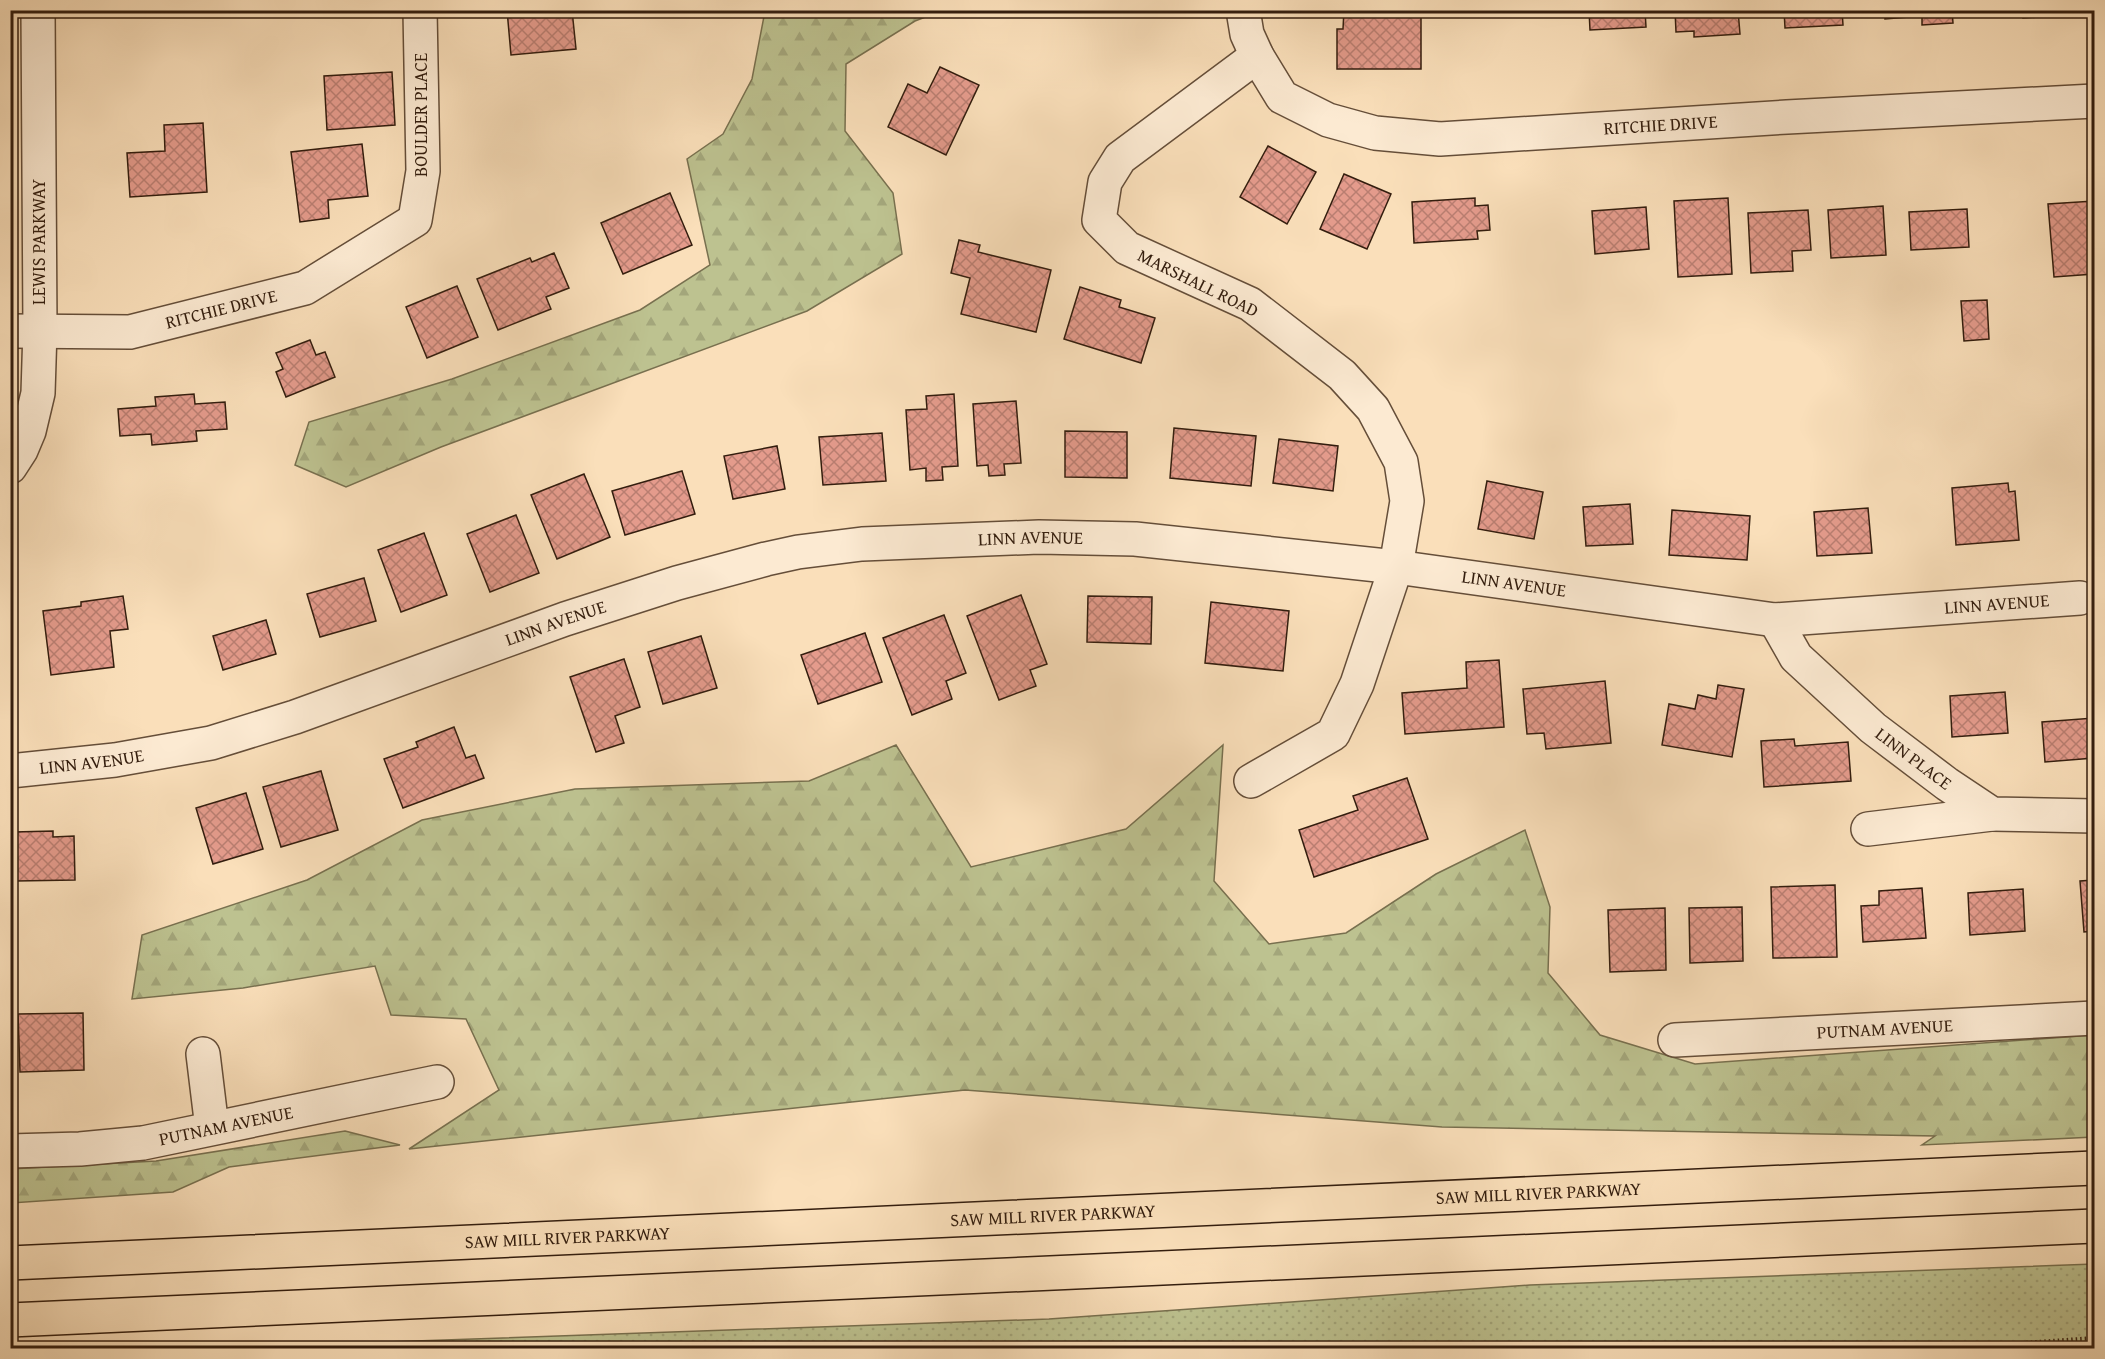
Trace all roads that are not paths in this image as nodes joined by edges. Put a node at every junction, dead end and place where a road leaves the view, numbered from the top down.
1 (38, 10) edge
2 (420, 10) edge
3 (1243, 10) edge
4 (1257, 57) junction
5 (2094, 101) edge
6 (415, 220) joint
7 (25, 331) edge
8 (10, 467) edge
9 (1396, 567) junction
10 (2080, 598) dead end
11 (1775, 620) junction
12 (10, 771) edge
13 (1251, 781) dead end
14 (1992, 813) junction
15 (2094, 816) edge
16 (1868, 829) dead end
17 (2094, 1018) edge
18 (1675, 1040) dead end
19 (203, 1054) dead end
20 (437, 1082) dead end
21 (212, 1128) junction
22 (10, 1151) edge
23 (2094, 1168) edge
24 (2094, 1226) edge
25 (10, 1263) edge
26 (10, 1320) edge

1 - 7 street, LEWIS PARKWAY
2 - 6 street, BOULDER PLACE
3 - 4 street
4 - 5 street, RITCHIE DRIVE
4 - 9 street, MARSHALL ROAD
6 - 7 street, RITCHIE DRIVE
7 - 8 street, LEWIS PARKWAY
9 - 11 street, LINN AVENUE
9 - 12 street, LINN AVENUE
9 - 13 street, MARSHALL ROAD
10 - 11 street, LINN AVENUE
11 - 14 street, LINN PLACE
14 - 15 street
14 - 16 street
17 - 18 street, PUTNAM AVENUE
19 - 21 street
20 - 21 street, PUTNAM AVENUE
21 - 22 street, PUTNAM AVENUE
23 - 25 highway, SAW MILL RIVER PARKWAY
24 - 26 highway

